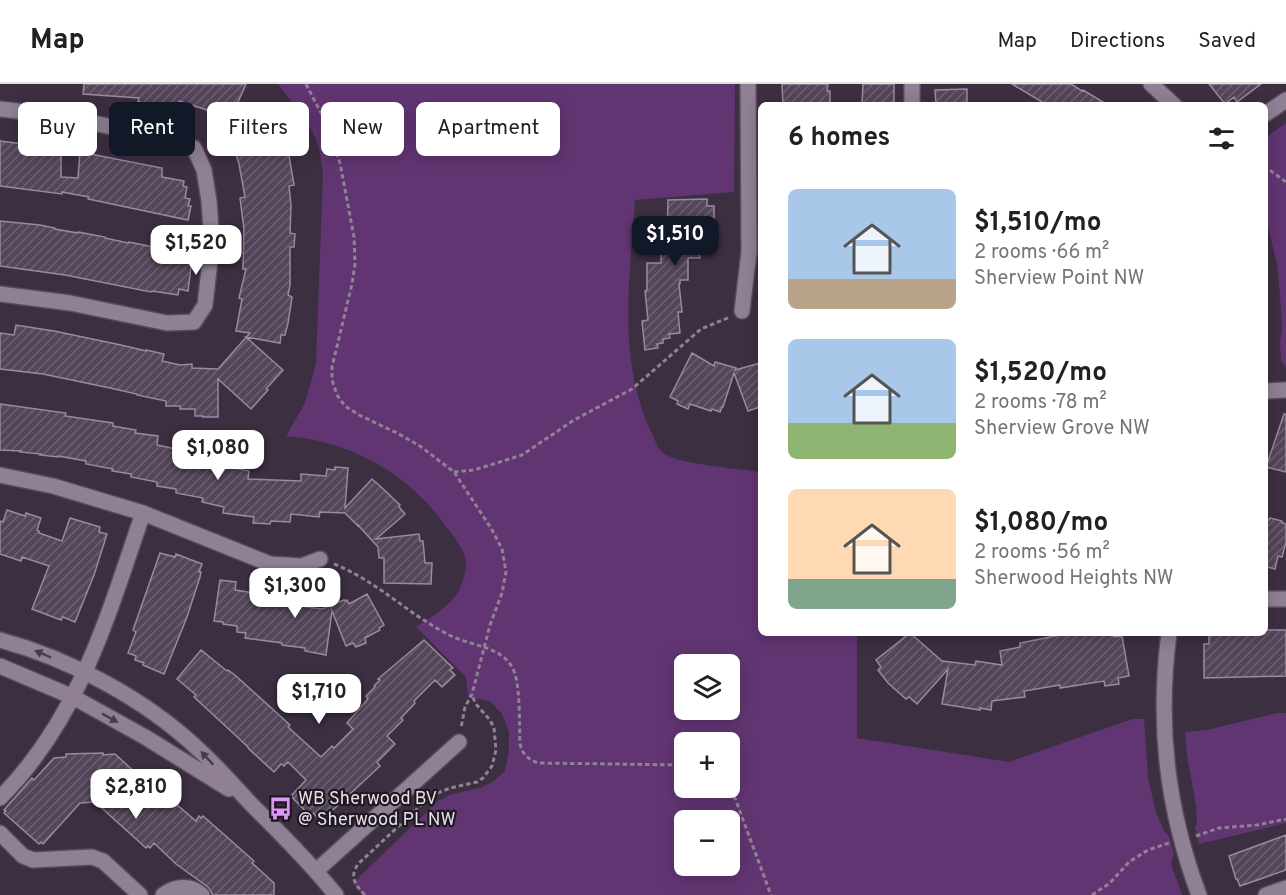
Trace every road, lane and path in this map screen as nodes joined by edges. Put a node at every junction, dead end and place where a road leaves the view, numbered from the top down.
1 (306, 84) edge
2 (748, 84) edge
3 (912, 84) edge
4 (1151, 84) edge
5 (1286, 100) edge
6 (912, 102) edge
7 (1171, 102) edge
8 (0, 110) edge
9 (1268, 112) edge
10 (1268, 169) edge
11 (1286, 182) edge
12 (0, 294) edge
13 (742, 311) joint
14 (1286, 390) edge
15 (1268, 391) edge
16 (454, 472) junction
17 (0, 475) edge
18 (143, 513) junction
19 (320, 559) joint
20 (1268, 600) edge
21 (1286, 600) edge
22 (1169, 636) edge
23 (0, 640) edge
24 (484, 647) junction
25 (0, 666) edge
26 (86, 672) junction
27 (472, 694) junction
28 (73, 697) junction
29 (459, 742) joint
30 (674, 765) edge
31 (0, 798) edge
32 (735, 798) edge
33 (247, 800) junction
34 (1286, 819) edge
35 (0, 833) edge
36 (1191, 837) dead end
37 (1167, 843) dead end
38 (316, 871) junction
39 (1286, 888) edge
40 (140, 895) edge
41 (163, 895) edge
42 (202, 895) edge
43 (336, 895) edge
44 (365, 895) edge
45 (771, 895) edge
46 (1092, 895) edge
47 (1199, 895) edge
48 (1266, 895) edge

1 - 16 path
2 - 13 street
3 - 6 street
4 - 7 street
5 - 9 street
8 - 12 street
10 - 11 path
13 - 16 path
14 - 15 street
16 - 24 path
17 - 18 street
18 - 19 street
18 - 26 street
19 - 24 path
20 - 21 street
22 - 47 street
26 -> 23 street
24 - 27 path
24 - 30 path
25 - 28 street
26 - 28 street
33 -> 26 street
27 - 29 path
27 - 44 path
28 - 31 street
28 -> 33 street
29 - 38 street
32 - 45 path
33 - 38 street
34 - 36 path
35 - 40 street
37 - 46 path
38 - 43 street
39 - 48 street
41 - 42 street

